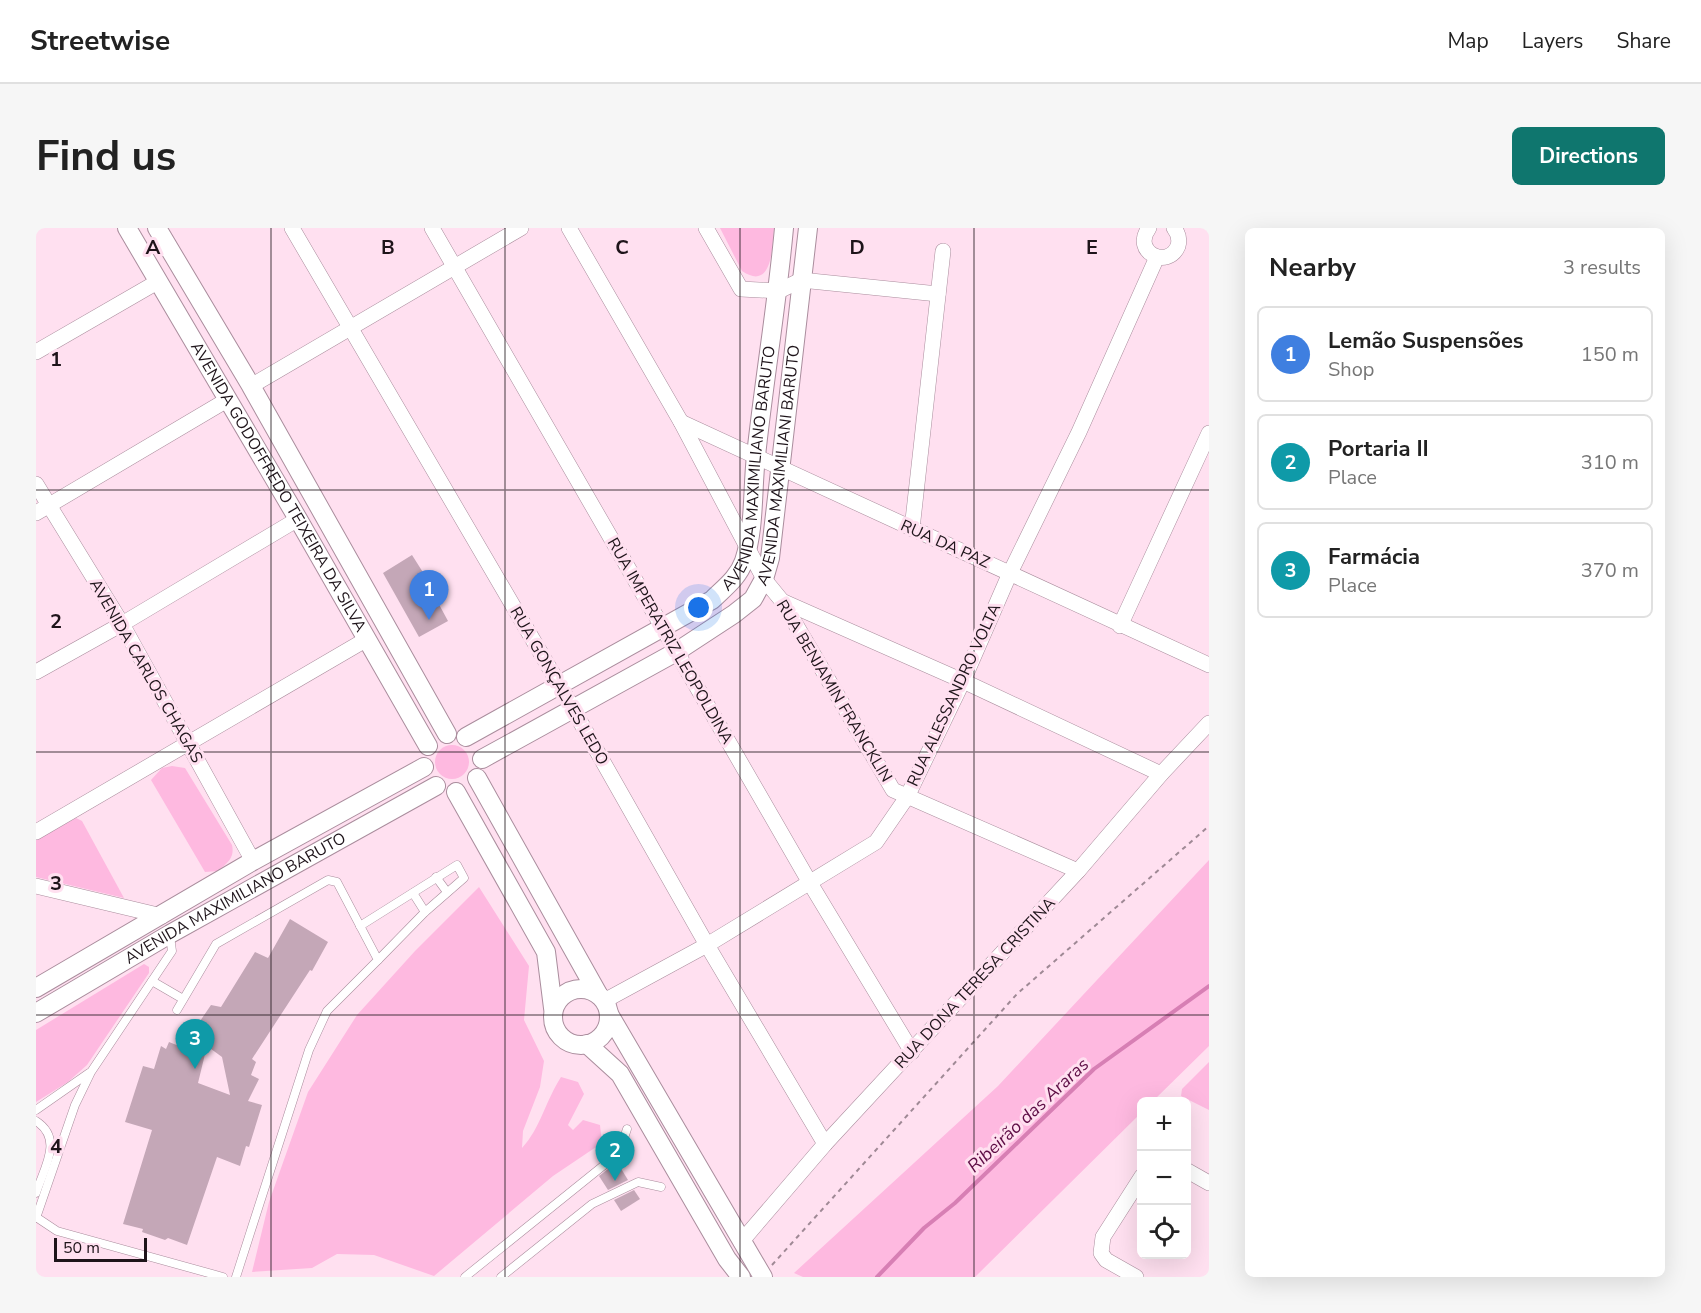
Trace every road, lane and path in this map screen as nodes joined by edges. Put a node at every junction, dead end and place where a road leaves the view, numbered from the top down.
1 (127, 228) edge
2 (157, 228) edge
3 (292, 228) edge
4 (432, 228) edge
5 (521, 228) edge
6 (569, 228) edge
7 (706, 228) edge
8 (784, 228) edge
9 (808, 228) edge
10 (1149, 228) edge
11 (1174, 228) edge
12 (943, 251) dead end
13 (1157, 257) junction
14 (455, 267) junction
15 (801, 280) junction
16 (159, 281) junction
17 (779, 291) junction
18 (938, 294) junction
19 (351, 328) junction
20 (36, 352) edge
21 (251, 386) junction
22 (227, 400) junction
23 (681, 422) junction
24 (1209, 433) edge
25 (756, 456) junction
26 (780, 469) junction
27 (36, 484) edge
28 (42, 509) edge
29 (298, 519) junction
30 (912, 529) junction
31 (748, 547) junction
32 (1010, 573) junction
33 (764, 579) junction
34 (782, 601) junction
35 (122, 624) junction
36 (1120, 626) junction
37 (662, 627) junction
38 (367, 639) junction
39 (676, 652) junction
40 (1209, 665) edge
41 (36, 672) edge
42 (963, 681) junction
43 (560, 686) junction
44 (573, 709) junction
45 (1209, 723) edge
46 (447, 734) junction
47 (466, 737) junction
48 (188, 743) junction
49 (429, 746) junction
50 (482, 759) junction
51 (424, 767) junction
52 (1161, 774) junction
53 (477, 778) junction
54 (436, 786) junction
55 (456, 792) junction
56 (908, 797) junction
57 (1209, 826) edge
58 (36, 832) edge
59 (254, 861) junction
60 (1078, 871) junction
61 (436, 877) junction
62 (810, 883) junction
63 (36, 886) edge
64 (447, 892) junction
65 (413, 893) junction
66 (425, 912) junction
67 (162, 916) junction
68 (360, 926) junction
69 (170, 934) junction
70 (707, 945) junction
71 (378, 960) junction
72 (152, 981) junction
73 (36, 988) edge
74 (183, 999) junction
75 (604, 1003) junction
76 (553, 1008) junction
77 (177, 1010) dead end
78 (36, 1013) edge
79 (587, 1044) junction
80 (912, 1052) junction
81 (91, 1072) junction
82 (36, 1110) edge
83 (36, 1121) edge
84 (627, 1129) dead end
85 (825, 1144) junction
86 (1191, 1173) edge
87 (1137, 1184) edge
88 (1209, 1184) edge
89 (661, 1187) dead end
90 (36, 1193) edge
91 (36, 1218) edge
92 (741, 1242) junction
93 (223, 1277) edge
94 (236, 1277) edge
95 (465, 1277) edge
96 (501, 1277) edge
97 (741, 1277) edge
98 (763, 1277) edge
99 (1136, 1277) edge

1 - 16 street, AVENIDA GODOFFREDO TEIXEIRA DA SILVA
2 - 21 street, AVENIDA GODOFFREDO TEIXEIRA DA SILVA
3 - 19 street, RUA GONÇALVES LEDO
4 - 14 street, RUA IMPERATRIZ LEOPOLDINA
5 - 14 street
6 - 23 street, RUA BENJAMIN FRANCKLIN
7 - 17 street
8 - 17 street, AVENIDA MAXIMILIANO BARUTO
9 - 15 street, AVENIDA MAXIMILIANI BARUTO
10 - 13 street
11 - 13 street, RUA ALESSANDRO VOLTA
12 - 18 street
13 - 32 street, RUA ALESSANDRO VOLTA
14 - 19 street
14 - 37 street, RUA IMPERATRIZ LEOPOLDINA
15 - 17 street
15 - 18 street
15 - 26 street, AVENIDA MAXIMILIANI BARUTO
16 - 20 street
16 - 22 street, AVENIDA GODOFFREDO TEIXEIRA DA SILVA
17 - 25 street, AVENIDA MAXIMILIANO BARUTO
18 - 30 street
19 - 21 street
19 - 43 street, RUA GONÇALVES LEDO
21 - 46 street, AVENIDA GODOFFREDO TEIXEIRA DA SILVA
22 - 28 street
22 - 29 street, AVENIDA GODOFFREDO TEIXEIRA DA SILVA
23 - 25 street, RUA DA PAZ
23 - 31 street, RUA BENJAMIN FRANCKLIN
24 - 36 street
25 - 26 street, RUA DA PAZ
25 - 31 street, AVENIDA MAXIMILIANO BARUTO
26 - 30 street, RUA DA PAZ
26 - 33 street, AVENIDA MAXIMILIANI BARUTO
27 - 28 street, AVENIDA CARLOS CHAGAS
28 - 35 street, AVENIDA CARLOS CHAGAS
29 - 35 street
29 - 38 street, AVENIDA GODOFFREDO TEIXEIRA DA SILVA
30 - 32 street, RUA DA PAZ
31 - 33 street, RUA BENJAMIN FRANCKLIN
31 - 37 street, AVENIDA MAXIMILIANO BARUTO
32 - 36 street, RUA DA PAZ
32 - 42 street, RUA ALESSANDRO VOLTA
33 - 34 street, RUA BENJAMIN FRANCKLIN
33 - 39 street, AVENIDA MAXIMILIANI BARUTO
34 - 42 street
34 - 56 street, RUA BENJAMIN FRANCKLIN
35 - 41 street
35 - 48 street, AVENIDA CARLOS CHAGAS
36 - 40 street, RUA DA PAZ
37 - 39 street, RUA IMPERATRIZ LEOPOLDINA
37 - 43 street, AVENIDA MAXIMILIANO BARUTO
38 - 48 street
38 - 49 street, AVENIDA GODOFFREDO TEIXEIRA DA SILVA
39 - 44 street, AVENIDA MAXIMILIANI BARUTO
39 - 62 street, RUA IMPERATRIZ LEOPOLDINA
42 - 52 street
42 - 56 street, RUA ALESSANDRO VOLTA
43 - 44 street, RUA GONÇALVES LEDO
43 - 47 street, AVENIDA MAXIMILIANO BARUTO
44 - 50 street, AVENIDA MAXIMILIANI BARUTO
44 - 70 street, RUA GONÇALVES LEDO
45 - 52 street, RUA DONA TERESA CRISTINA
46 - 47 street
46 - 49 street
47 - 50 street
48 - 58 street
48 - 59 street, AVENIDA CARLOS CHAGAS
49 - 51 street
50 - 53 street
51 - 54 street
51 - 59 street, AVENIDA MAXIMILIANO BARUTO
52 - 60 street, RUA DONA TERESA CRISTINA
53 - 55 street
53 - 75 street
54 - 55 street
54 - 69 street, AVENIDA MAXIMILIANO BARUTO
55 - 76 street
56 - 60 street, RUA BENJAMIN FRANCKLIN
56 - 62 street, RUA ALESSANDRO VOLTA
57 - 98 path
59 - 67 street, AVENIDA MAXIMILIANO BARUTO
60 - 80 street, RUA DONA TERESA CRISTINA
61 - 64 lane
61 - 64 lane
61 - 65 lane
62 - 70 street, RUA ALESSANDRO VOLTA
62 - 80 street, RUA IMPERATRIZ LEOPOLDINA
63 - 67 street
64 - 66 lane
65 - 66 lane
65 - 68 lane
66 - 71 lane
67 - 69 street
67 - 73 street, AVENIDA MAXIMILIANO BARUTO
68 - 71 lane
68 - 74 lane
69 - 72 lane
69 - 78 street, AVENIDA MAXIMILIANO BARUTO
70 - 75 street, RUA ALESSANDRO VOLTA
70 - 85 street, RUA GONÇALVES LEDO
71 - 94 lane
72 - 74 lane
72 - 81 lane
74 - 77 lane
75 - 76 street
75 - 79 street
75 - 92 street
76 - 79 street
79 - 97 street
80 - 85 street, RUA DONA TERESA CRISTINA
81 - 82 lane
81 - 91 lane
83 - 90 lane
84 - 95 lane
85 - 92 street, RUA DONA TERESA CRISTINA
86 - 88 street
87 - 99 street
89 - 96 lane
91 - 93 lane
92 - 98 street

